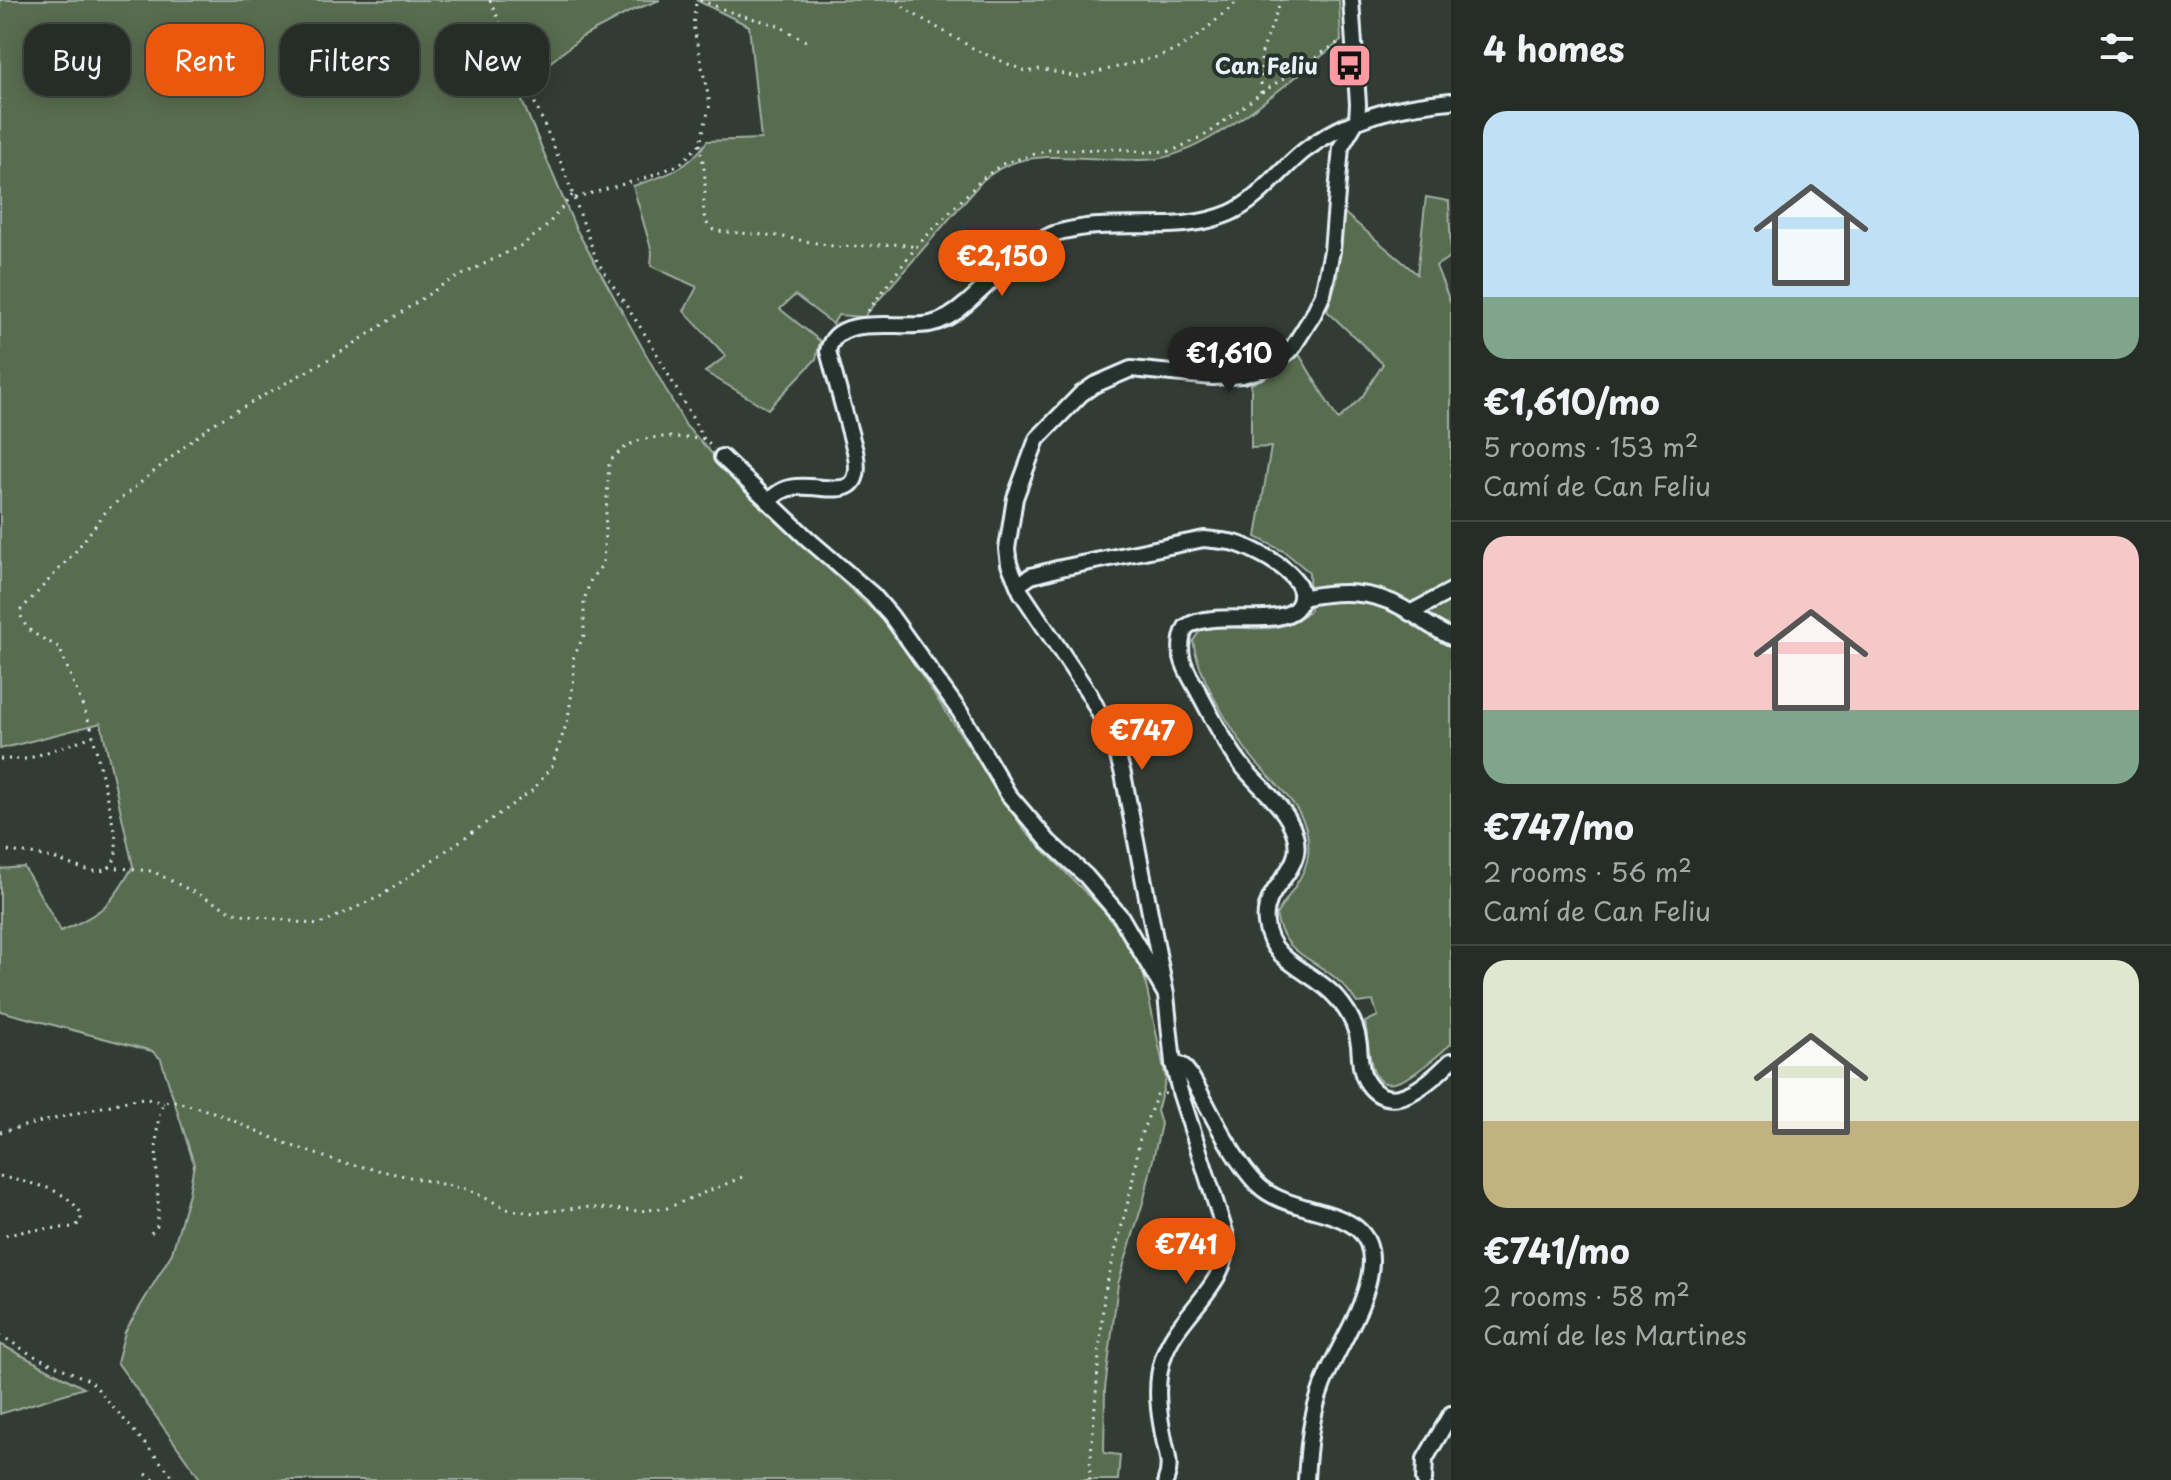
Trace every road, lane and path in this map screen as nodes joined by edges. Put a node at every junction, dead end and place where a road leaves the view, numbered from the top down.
1 (490, 0) edge
2 (699, 0) edge
3 (898, 0) edge
4 (1239, 0) edge
5 (1281, 0) edge
6 (1351, 0) edge
7 (1353, 33) junction
8 (811, 44) dead end
9 (1261, 93) junction
10 (1451, 101) edge
11 (1357, 120) junction
12 (700, 144) junction
13 (574, 195) junction
14 (916, 247) junction
15 (856, 327) junction
16 (704, 439) junction
17 (722, 457) joint
18 (768, 502) junction
19 (1018, 585) junction
20 (1451, 591) edge
21 (1301, 598) junction
22 (1410, 613) junction
23 (1451, 637) edge
24 (93, 736) junction
25 (0, 759) edge
26 (0, 850) edge
27 (109, 867) junction
28 (1166, 995) junction
29 (1451, 1061) edge
30 (1173, 1063) junction
31 (1180, 1092) junction
32 (164, 1103) junction
33 (0, 1132) edge
34 (0, 1176) edge
35 (745, 1176) dead end
36 (151, 1233) dead end
37 (0, 1237) edge
38 (0, 1335) edge
39 (1451, 1414) edge
40 (146, 1474) dead end
41 (154, 1480) edge
42 (176, 1480) edge
43 (1089, 1480) edge
44 (1166, 1480) edge
45 (1306, 1480) edge
46 (1424, 1480) edge

1 - 13 path
2 - 8 path
2 - 12 path
3 - 4 path
5 - 9 path
6 - 7 street
7 - 9 path
7 - 11 street
9 - 14 path
10 - 11 street
11 - 15 street
11 - 19 street
12 - 13 path
12 - 14 path
13 - 16 path
13 - 24 path
14 - 15 path
15 - 18 street
16 - 17 path
16 - 27 path
17 - 18 street
18 - 28 street
19 - 21 street
19 - 28 street
20 - 22 street
21 - 22 street
21 - 29 street
22 - 23 street
24 - 25 path
24 - 27 path
26 - 27 path
28 - 30 street
30 - 31 street
30 - 45 street
31 - 43 path
31 - 44 street
32 - 33 path
32 - 35 path
32 - 36 path
34 - 37 path
38 - 42 path
39 - 46 street
40 - 41 path

